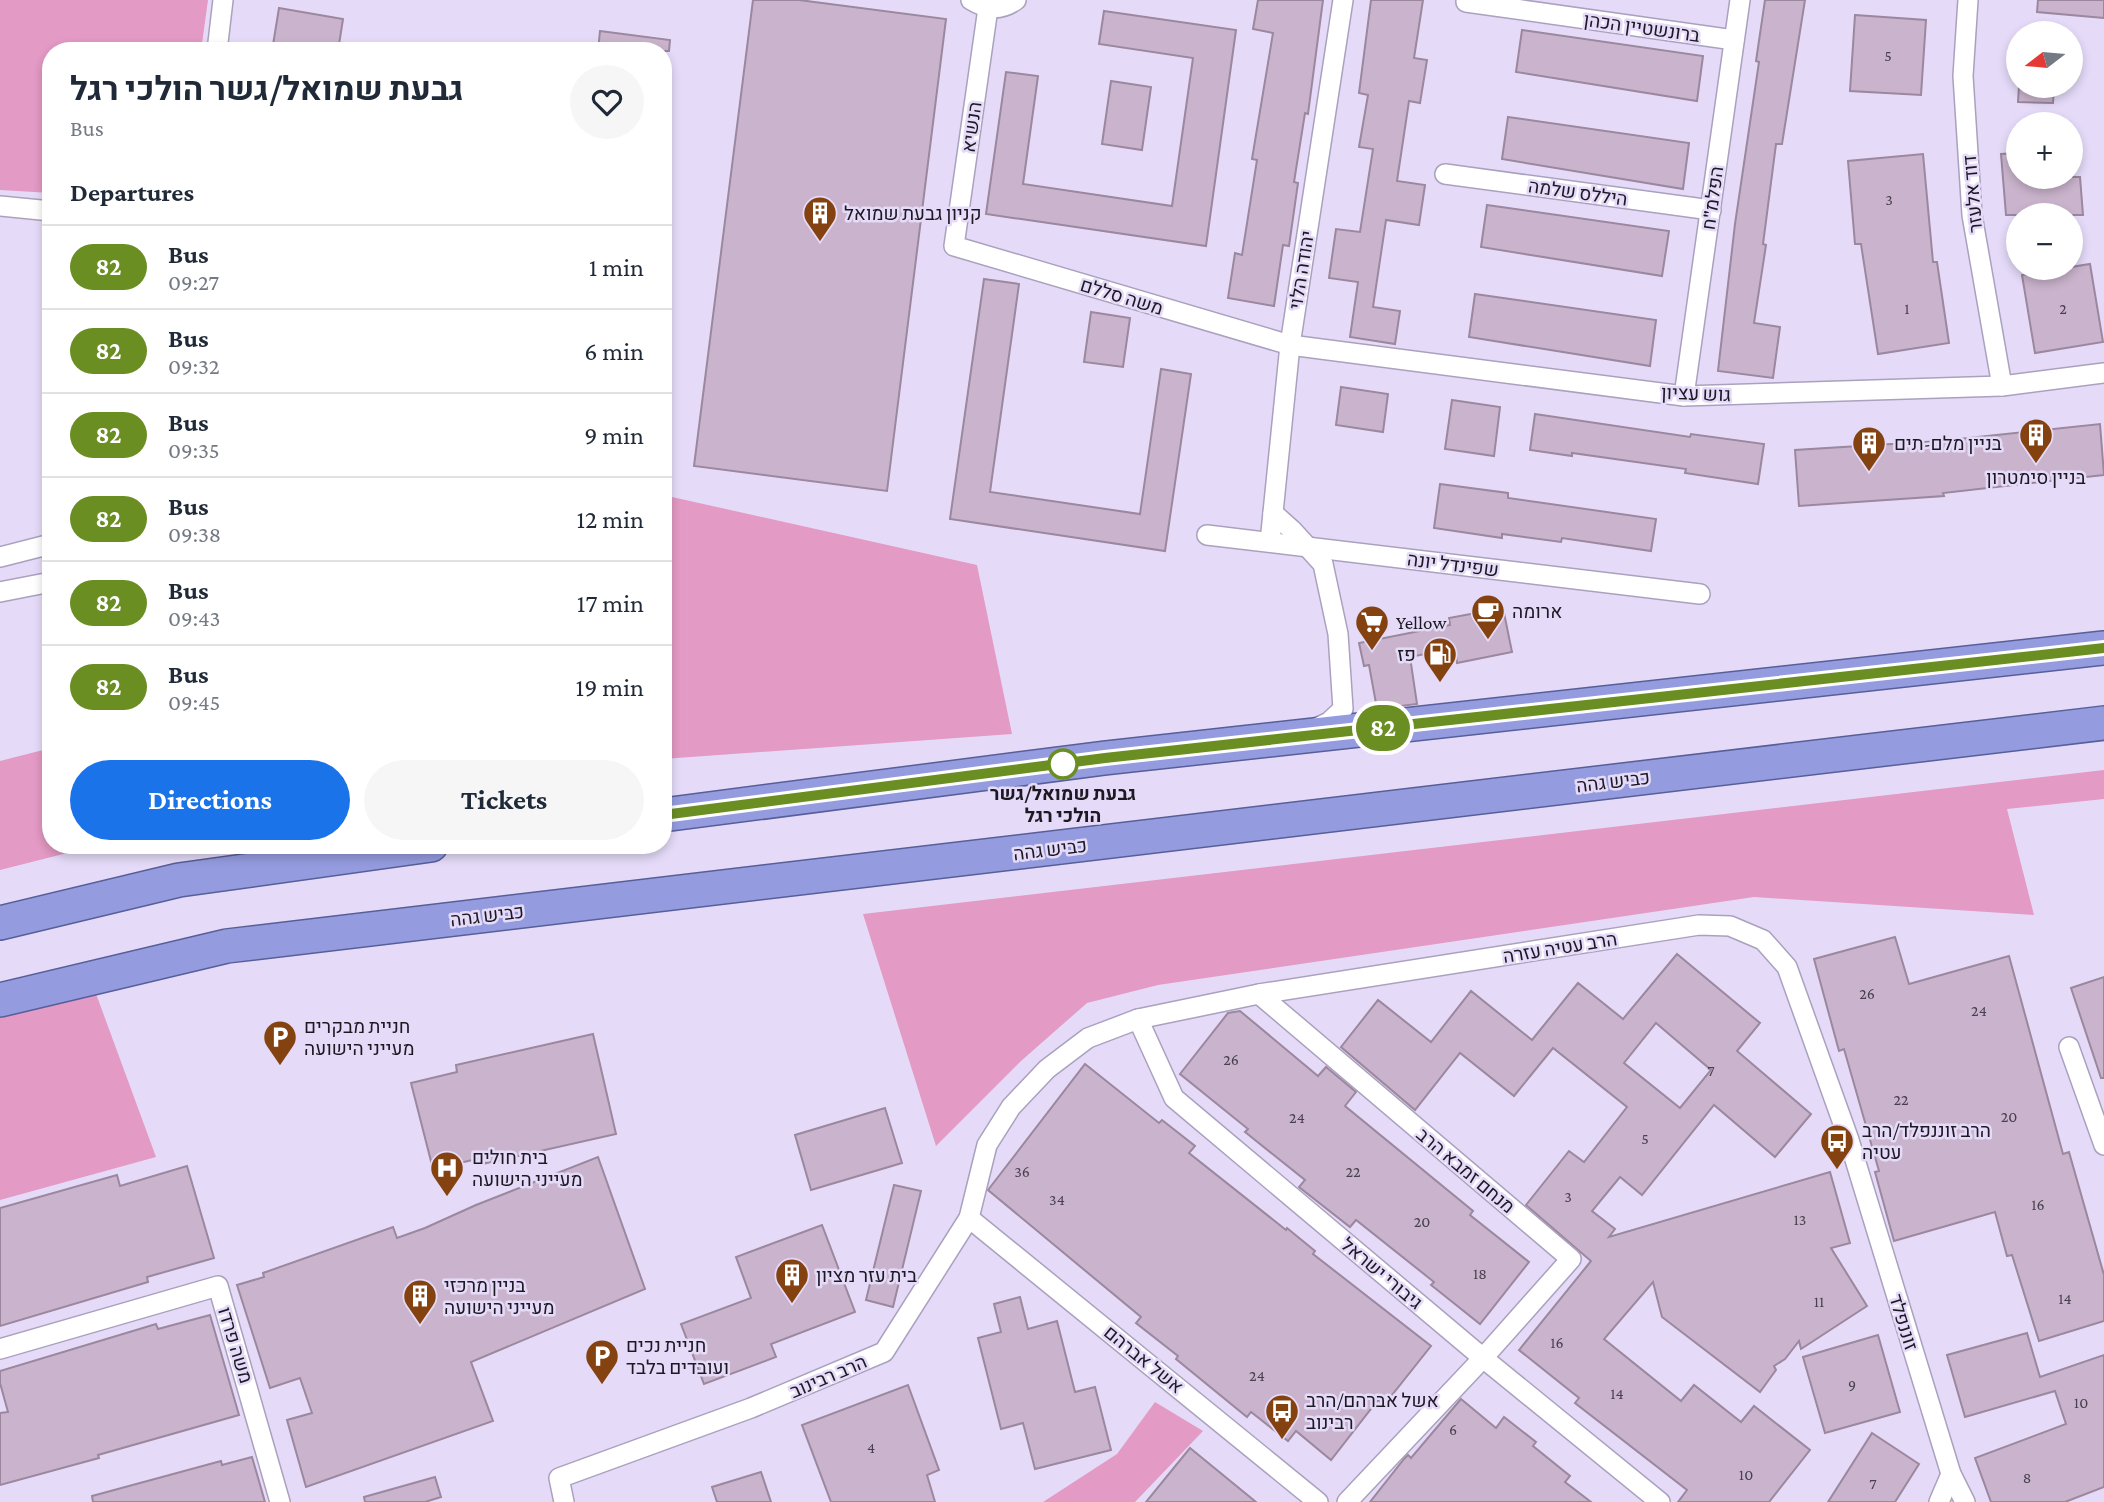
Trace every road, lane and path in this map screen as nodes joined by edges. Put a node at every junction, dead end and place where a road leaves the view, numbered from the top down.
1 (223, 0) edge
2 (1016, 0) edge
3 (1343, 0) edge
4 (1740, 0) edge
5 (1969, 0) edge
6 (1466, 2) dead end
7 (980, 4) edge
8 (1734, 40) junction
9 (218, 42) edge
10 (1445, 174) dead end
11 (0, 206) edge
12 (42, 210) edge
13 (1711, 210) junction
14 (954, 246) joint
15 (1290, 345) junction
16 (2104, 373) edge
17 (2002, 386) junction
18 (1684, 396) junction
19 (1273, 513) junction
20 (1207, 535) dead end
21 (1270, 542) junction
22 (42, 546) edge
23 (1307, 547) junction
24 (0, 557) edge
25 (42, 584) edge
26 (0, 592) edge
27 (1700, 594) dead end
28 (2104, 648) edge
29 (2104, 723) edge
30 (1293, 738) junction
31 (672, 814) edge
32 (366, 854) edge
33 (0, 923) edge
34 (1259, 994) junction
35 (0, 1000) edge
36 (1138, 1019) junction
37 (2069, 1047) dead end
38 (1849, 1140) joint
39 (2104, 1145) edge
40 (969, 1217) junction
41 (0, 1349) edge
42 (1483, 1358) junction
43 (1951, 1474) junction
44 (280, 1502) edge
45 (564, 1502) edge
46 (1318, 1502) edge
47 (1347, 1502) edge
48 (1660, 1502) edge
49 (1939, 1502) edge
50 (1965, 1502) edge

1 - 9 street
2 - 7 street
3 - 15 street, יהודה הלוי
4 - 8 street, הפלמ"ח
5 - 17 street, דוד אלעזר
6 - 8 street, ברונשטיין הכהן
7 - 14 street, הנשיא
8 - 13 street, הפלמ"ח
10 - 13 street, היללס שלמה
11 - 12 street
13 - 18 street, הפלמ"ח
14 - 15 street, משה סללם
15 - 18 street, גוש עציון
15 - 19 street, יהודה הלוי
16 - 17 street, גוש עציון
17 - 18 street, גוש עציון
19 - 21 street, יהודה הלוי
19 - 23 street
20 - 21 street, שפינדל יונה
21 - 23 street, שפינדל יונה
22 - 24 street
23 - 27 street, שפינדל יונה
23 - 30 street
25 - 26 street
28 - 30 highway
29 - 35 highway, כביש גהה
30 - 31 highway
32 - 33 highway
34 - 36 street, הרב עטיה עזרה
34 - 38 street, הרב עטיה עזרה
34 - 42 street, מנחם זמבא הרב
36 - 40 street, הרב רבינוב
36 - 42 street, גיבורי ישראל
37 - 39 street
38 - 43 street, זוננפלד
40 - 45 street, הרב רבינוב
40 - 46 street, אשל אברהם
41 - 44 street, משה פרדו
42 - 47 street
42 - 48 street, גיבורי ישראל
43 - 49 street
43 - 50 street, זוננפלד

